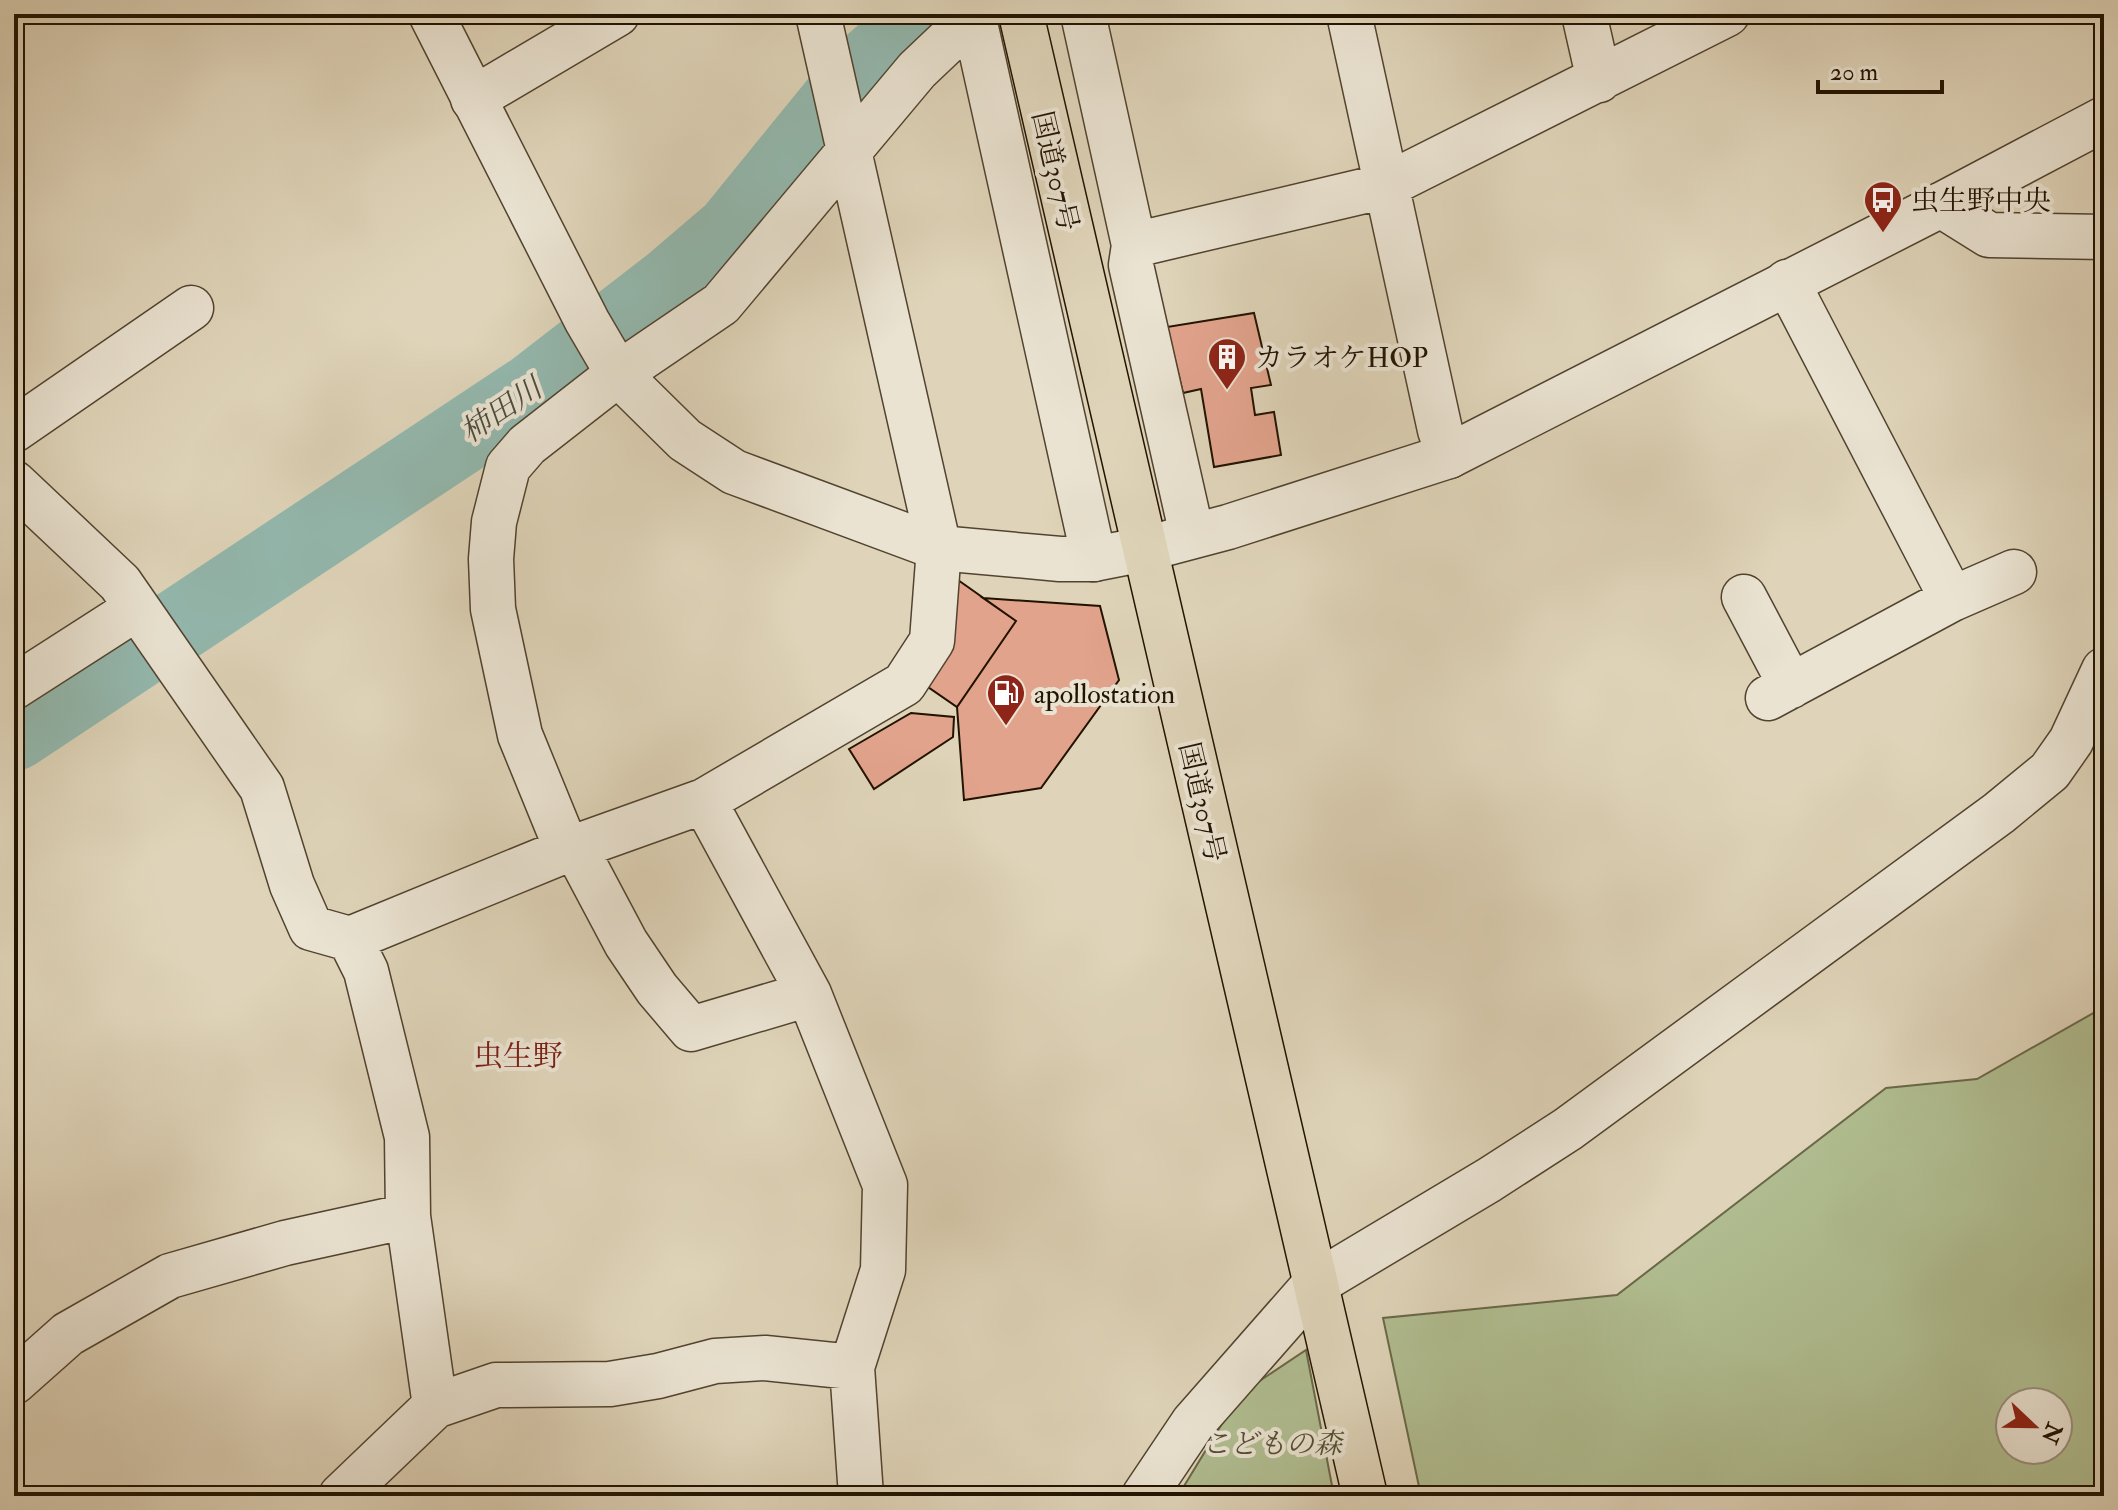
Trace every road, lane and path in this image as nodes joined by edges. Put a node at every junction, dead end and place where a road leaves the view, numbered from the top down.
1 (431, 14) edge
2 (617, 14) edge
3 (818, 14) edge
4 (1021, 14) edge
5 (1083, 14) edge
6 (1349, 14) edge
7 (1584, 14) edge
8 (1727, 14) edge
9 (974, 15) edge
10 (1599, 80) junction
11 (473, 99) junction
12 (2104, 119) edge
13 (848, 143) junction
14 (1385, 186) junction
15 (1941, 205) junction
16 (2104, 237) edge
17 (1134, 245) junction
18 (1787, 282) junction
19 (191, 308) dead end
20 (616, 370) junction
21 (14, 430) edge
22 (1449, 456) junction
23 (14, 483) edge
24 (1192, 535) junction
25 (939, 548) junction
26 (1145, 549) junction
27 (1094, 559) junction
28 (2014, 572) dead end
29 (1744, 597) dead end
30 (1952, 599) junction
31 (137, 608) junction
32 (2104, 670) edge
33 (14, 687) edge
34 (704, 801) junction
35 (571, 848) junction
36 (350, 939) junction
37 (809, 994) junction
38 (408, 1216) junction
39 (1315, 1284) junction
40 (852, 1367) junction
41 (14, 1382) edge
42 (435, 1406) junction
43 (341, 1496) edge
44 (861, 1496) edge
45 (1144, 1496) edge
46 (1365, 1496) edge

1 - 11 street
2 - 11 street
3 - 13 street
4 - 26 highway, 国道307号
5 - 17 street
6 - 14 street
7 - 10 street
8 - 10 street
9 - 13 street
9 - 27 street
10 - 14 street
11 - 20 street
12 - 15 street
13 - 20 street
13 - 25 street
14 - 17 street
14 - 22 street
15 - 16 street
15 - 18 street
17 - 24 street
18 - 22 street
18 - 30 street
19 - 21 street
20 - 25 street
20 - 35 street
22 - 24 street
23 - 31 street
24 - 26 street
25 - 27 street
25 - 34 street
26 - 27 street
26 - 39 highway, 国道307号
28 - 30 street
29 - 30 street
31 - 33 street
31 - 36 street
32 - 39 street
34 - 35 street
34 - 37 street
35 - 36 street
35 - 37 street
36 - 38 street
37 - 40 street
38 - 41 street
38 - 42 street
39 - 45 street
39 - 46 highway, 国道307号
40 - 42 street
40 - 44 street
42 - 43 street

